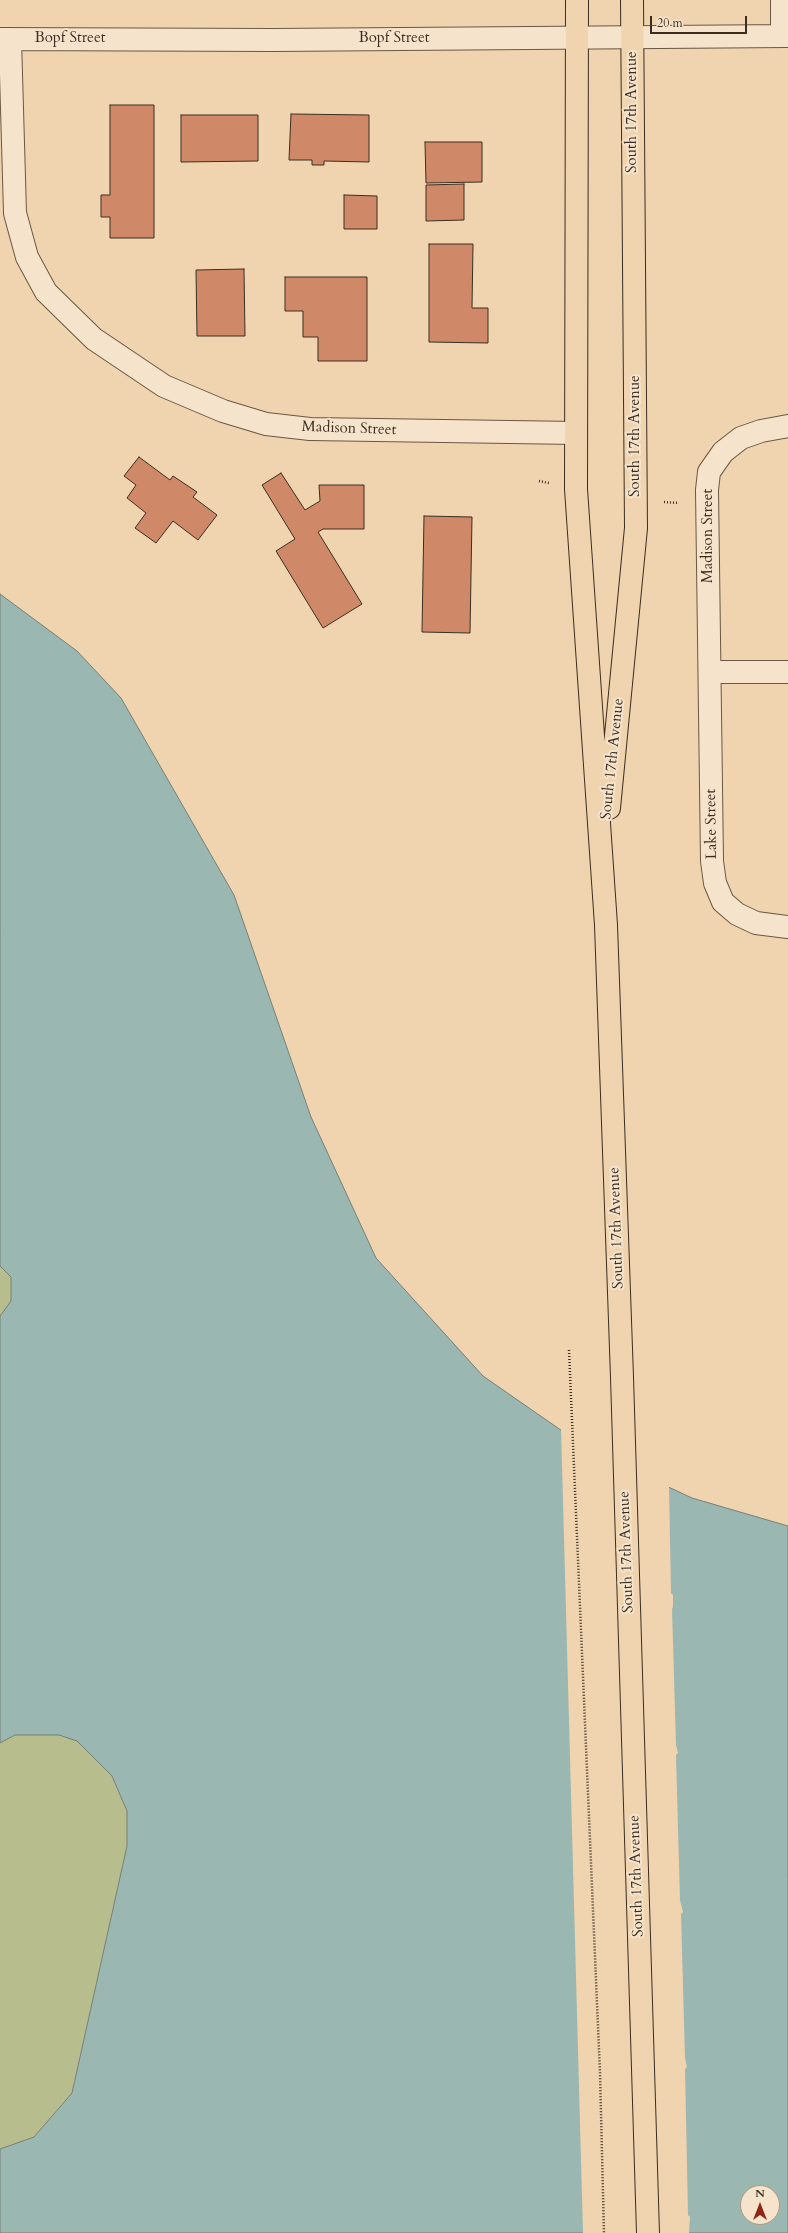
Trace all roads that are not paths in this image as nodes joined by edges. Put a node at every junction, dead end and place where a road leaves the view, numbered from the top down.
1 (577, 0) edge
2 (632, 0) edge
3 (782, 0) edge
4 (785, 36) edge
5 (633, 37) junction
6 (577, 38) junction
7 (5, 39) edge
8 (788, 426) edge
9 (576, 433) junction
10 (710, 672) junction
11 (788, 672) edge
12 (602, 870) junction
13 (788, 927) edge
14 (648, 2233) edge

1 - 6 main road, South 17th Avenue
2 - 5 main road, South 17th Avenue
3 - 4 street
4 - 5 street, Bopf Street
5 - 6 street, Bopf Street
5 - 12 main road, South 17th Avenue
6 - 7 street, Bopf Street
6 - 9 main road, South 17th Avenue
7 - 9 street, Madison Street
8 - 10 street, Madison Street
9 - 12 main road, South 17th Avenue
10 - 11 street
10 - 13 street, Lake Street
12 - 14 main road, South 17th Avenue

